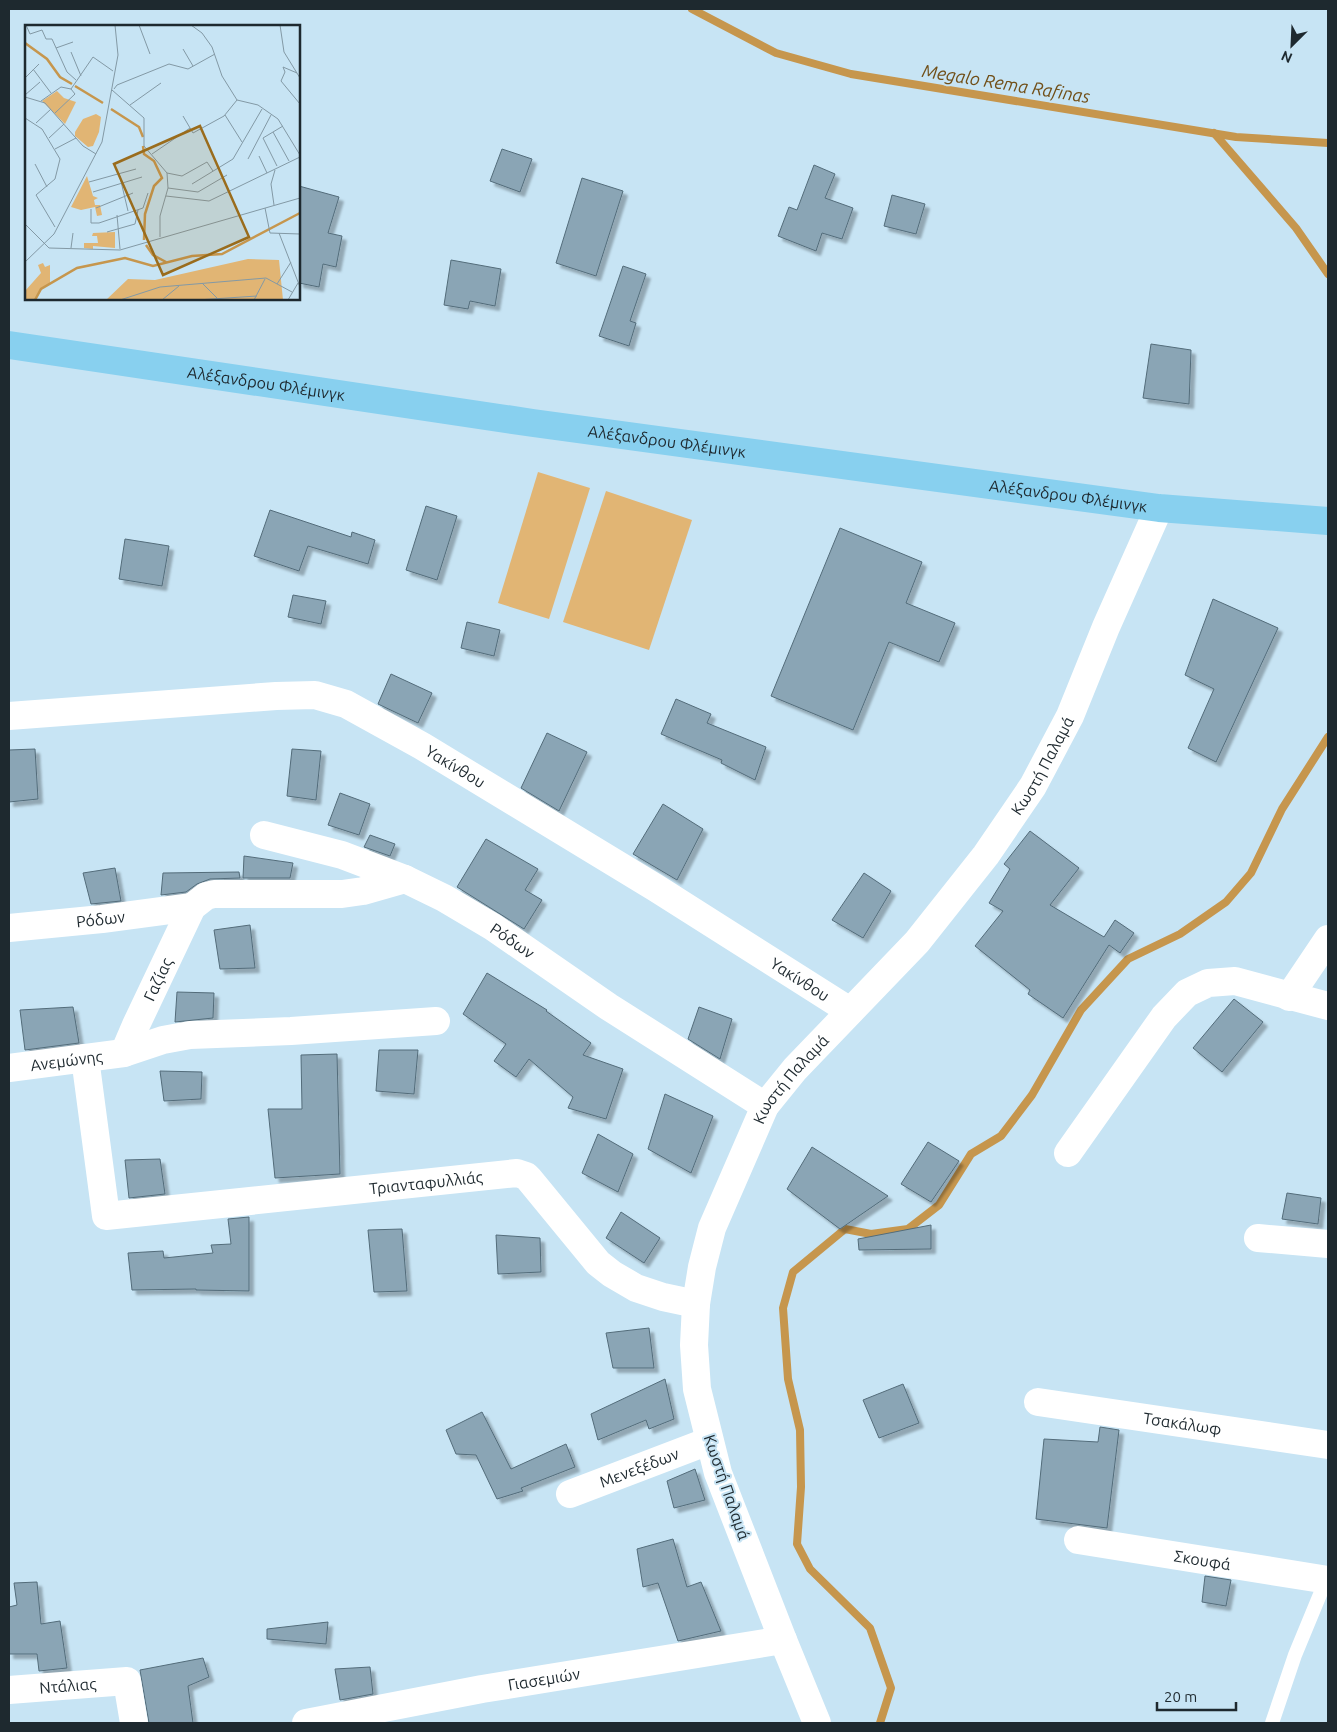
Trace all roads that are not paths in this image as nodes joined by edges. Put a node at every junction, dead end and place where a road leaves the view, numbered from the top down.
1 (9, 345) edge
2 (1159, 508) junction
3 (1328, 521) edge
4 (9, 716) edge
5 (264, 835) dead end
6 (405, 879) junction
7 (192, 907) junction
8 (9, 928) edge
9 (1328, 939) edge
10 (1290, 997) junction
11 (1328, 1006) edge
12 (850, 1011) junction
13 (436, 1021) dead end
14 (124, 1052) junction
15 (85, 1058) junction
16 (9, 1068) edge
17 (765, 1106) junction
18 (1068, 1153) dead end
19 (1258, 1238) dead end
20 (1328, 1244) edge
21 (696, 1304) junction
22 (1038, 1402) dead end
23 (709, 1441) junction
24 (1328, 1445) edge
25 (570, 1494) dead end
26 (1078, 1540) dead end
27 (1328, 1575) edge
28 (783, 1640) junction
29 (9, 1690) edge
30 (134, 1723) edge
31 (306, 1723) edge
32 (817, 1723) edge
33 (1272, 1723) edge

1 - 2 main road, Αλέξανδρου Φλέμινγκ
2 - 3 main road, Αλέξανδρου Φλέμινγκ
2 - 12 street, Κωστή Παλαμά
4 - 12 street, Υακίνθου
5 - 6 street, Ρόδων
6 - 7 street
6 - 17 street, Ρόδων
7 - 8 street, Ρόδων
7 - 14 street, Γαζίας
9 - 10 street
10 - 11 street
10 - 18 street
12 - 17 street, Κωστή Παλαμά
13 - 14 street, Ανεμώνης
14 - 15 street, Ανεμώνης
15 - 16 street, Ανεμώνης
15 - 21 street, Τριανταφυλλιάς
17 - 21 street, Κωστή Παλαμά
19 - 20 street
21 - 23 street, Κωστή Παλαμά
22 - 24 street, Τσακάλωφ
23 - 25 street, Μενεξέδων
23 - 28 street, Κωστή Παλαμά
26 - 27 street, Σκουφά
27 - 33 lane
28 - 31 street, Γιασεμιών
28 - 32 street, Κωστή Παλαμά
29 - 30 street, Ντάλιας

